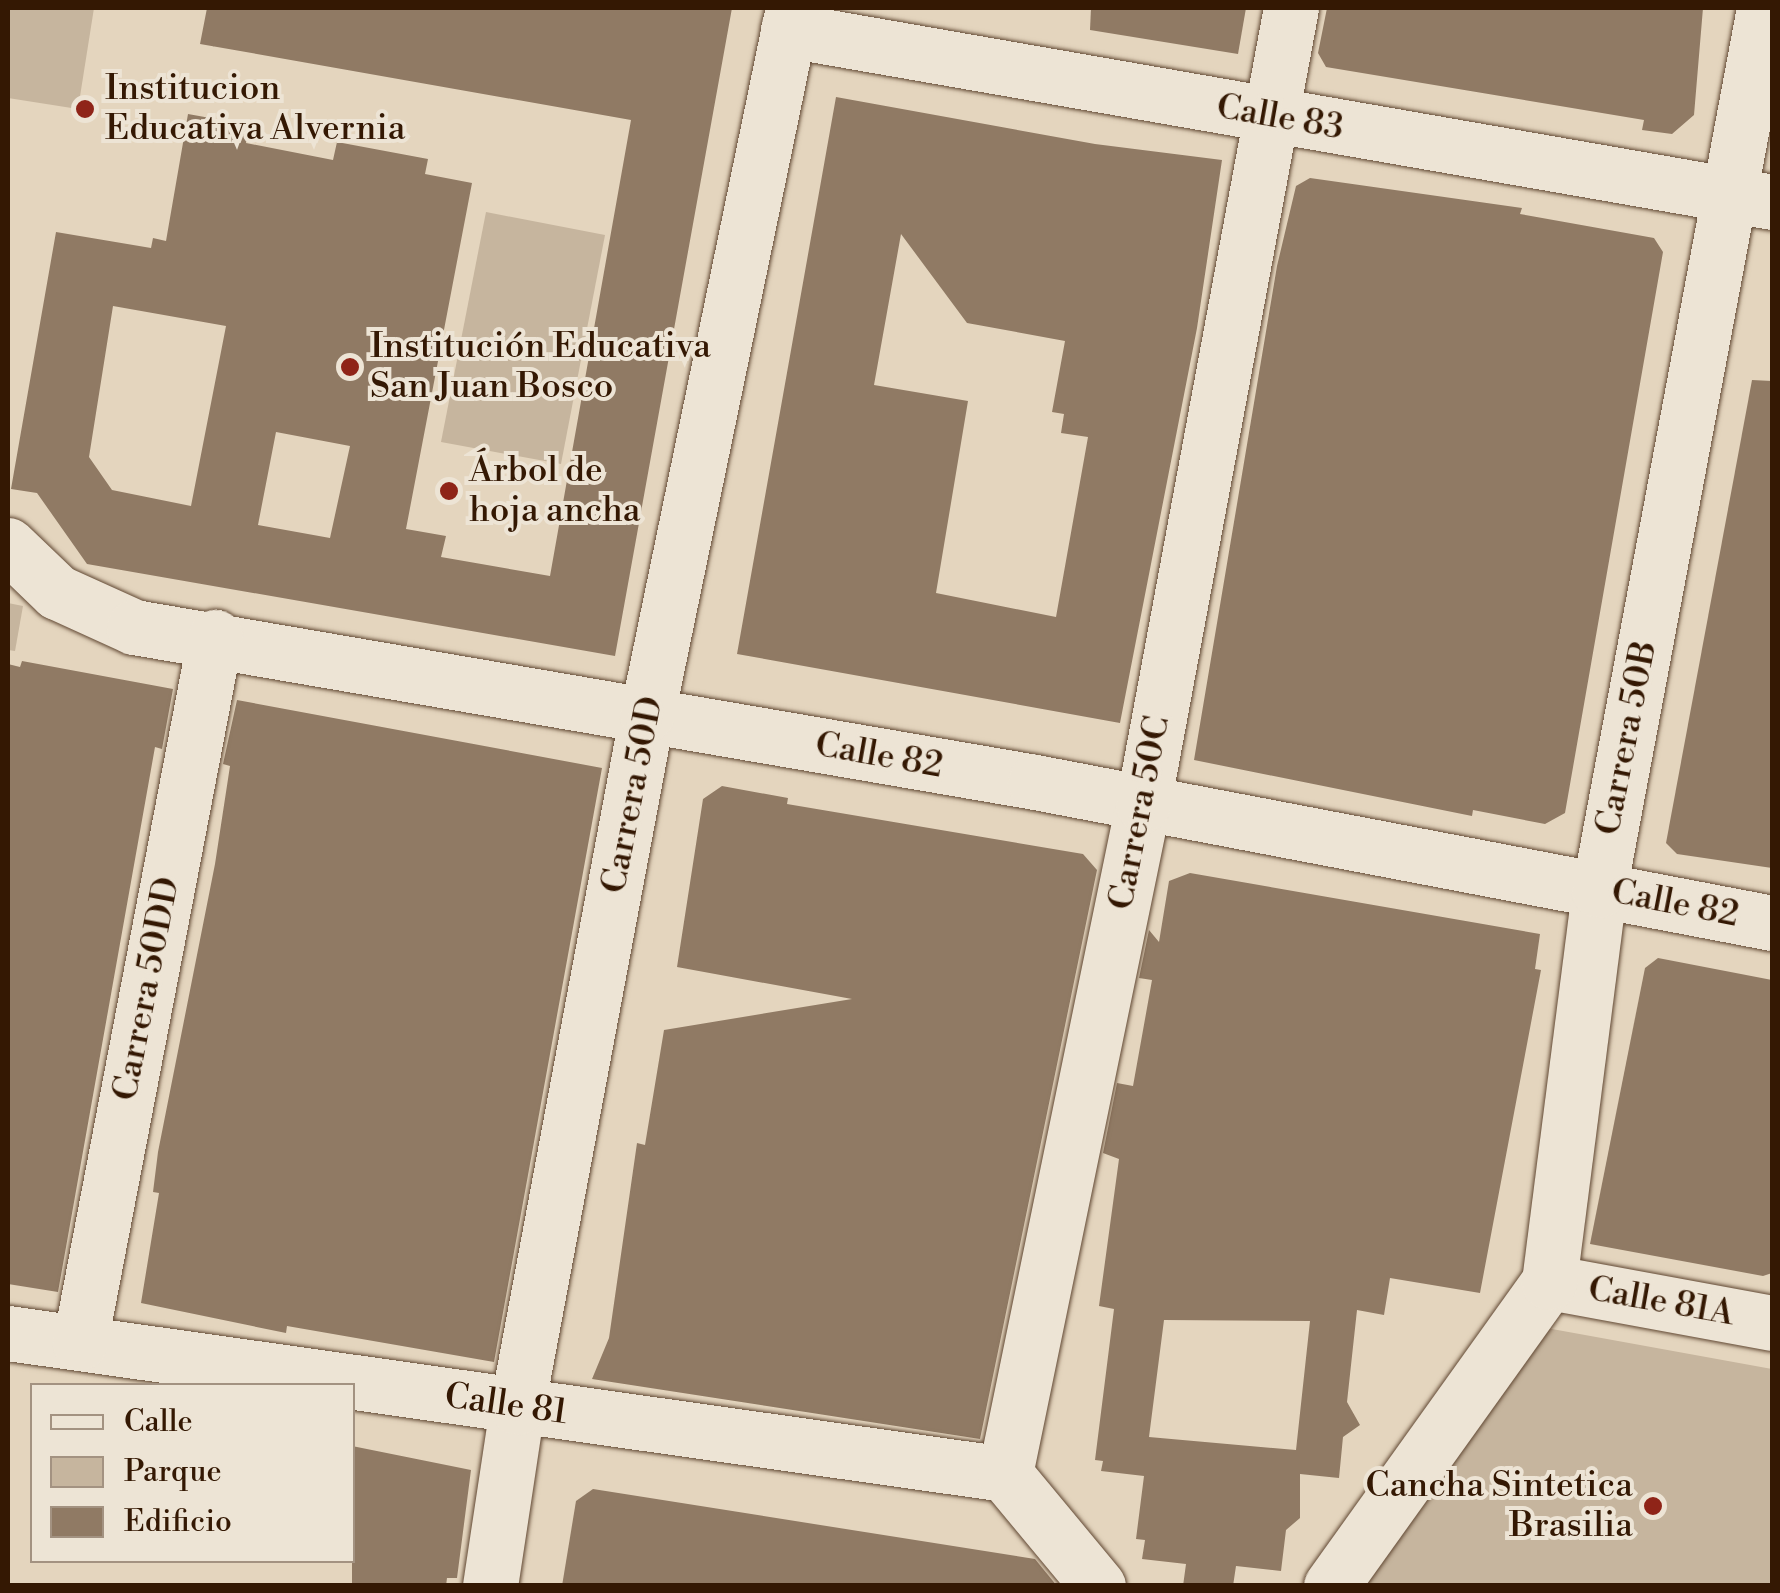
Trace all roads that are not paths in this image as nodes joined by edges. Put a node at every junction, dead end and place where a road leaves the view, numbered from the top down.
1 (1291, 8) edge
2 (1764, 8) edge
3 (790, 18) edge
4 (1274, 118) junction
5 (1751, 198) edge
6 (8, 545) edge
7 (215, 637) junction
8 (647, 714) junction
9 (1143, 804) junction
10 (1598, 890) junction
11 (1772, 923) edge
12 (1550, 1282) junction
13 (1772, 1323) edge
14 (8, 1333) edge
15 (80, 1342) junction
16 (517, 1407) junction
17 (1005, 1474) junction
18 (490, 1586) edge
19 (1098, 1586) edge
20 (1331, 1586) edge

1 - 4 street, Carrera 50C
2 - 5 street, Carrera 50B
3 - 4 street, Calle 83
3 - 8 street, Carrera 50D
4 - 5 street, Calle 83
4 - 9 street, Carrera 50C
5 - 10 street, Carrera 50B
6 - 7 street, Calle 82
7 - 8 street, Calle 82
7 - 15 street, Carrera 50DD
8 - 9 street, Calle 82
8 - 16 street, Carrera 50D
9 - 10 street, Calle 82
9 - 17 street, Carrera 50C
10 - 11 street, Calle 82
10 - 12 street, Carrera 50B
12 - 13 street, Calle 81A
12 - 20 street, Carrera 50B
14 - 15 street, Calle 81
15 - 16 street, Calle 81
16 - 17 street, Calle 81
16 - 18 street, Carrera 50D
17 - 19 street

